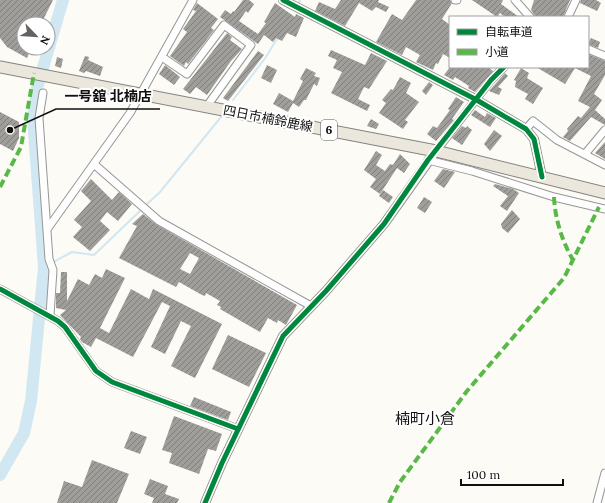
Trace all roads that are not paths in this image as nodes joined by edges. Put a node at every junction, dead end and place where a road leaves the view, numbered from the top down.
1 (193, 0) edge
2 (283, 0) edge
3 (515, 0) edge
4 (576, 0) edge
5 (529, 16) edge
6 (568, 16) edge
7 (589, 49) edge
8 (605, 56) edge
9 (162, 57) junction
10 (0, 67) edge
11 (503, 68) edge
12 (43, 93) dead end
13 (141, 93) junction
14 (475, 100) junction
15 (207, 106) junction
16 (526, 129) junction
17 (605, 130) edge
18 (436, 151) junction
19 (585, 154) junction
20 (428, 160) junction
21 (95, 164) junction
22 (605, 165) edge
23 (542, 177) junction
24 (605, 193) edge
25 (605, 209) edge
26 (48, 228) junction
27 (0, 289) edge
28 (311, 306) junction
29 (48, 314) junction
30 (238, 429) junction
31 (605, 473) edge
32 (205, 503) edge
33 (597, 503) edge

1 - 9 street
2 - 14 street
3 - 5 street
4 - 6 street
7 - 8 street
9 - 13 street
9 - 15 street
10 - 13 main road, 四日市楠鈴鹿線 / 6
11 - 14 street
12 - 26 street
13 - 15 main road, 四日市楠鈴鹿線 / 6
13 - 21 street
14 - 16 street
14 - 18 street
15 - 18 main road, 四日市楠鈴鹿線 / 6
16 - 19 street
16 - 23 street
17 - 19 street
18 - 20 street
18 - 23 main road, 四日市楠鈴鹿線 / 6
19 - 22 street
20 - 25 street
20 - 28 street
21 - 26 street
21 - 28 street
23 - 24 main road, 四日市楠鈴鹿線 / 6
26 - 29 street
27 - 29 street
28 - 30 street
29 - 30 street
30 - 32 street
31 - 33 street

